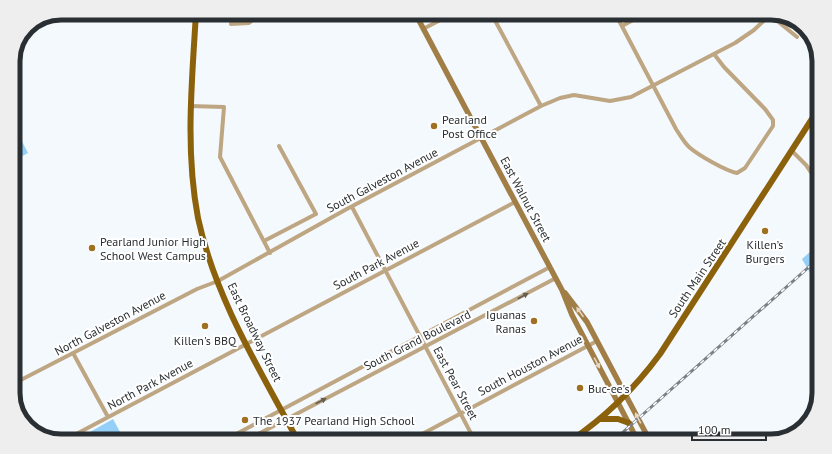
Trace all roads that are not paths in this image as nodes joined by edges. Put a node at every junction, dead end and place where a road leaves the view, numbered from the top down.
1 (196, 20) edge
2 (231, 20) edge
3 (253, 20) edge
4 (418, 20) edge
5 (440, 20) edge
6 (495, 20) edge
7 (619, 20) edge
8 (633, 20) edge
9 (764, 20) edge
10 (778, 20) edge
11 (622, 26) junction
12 (423, 29) junction
13 (797, 37) dead end
14 (714, 54) junction
15 (654, 85) junction
16 (190, 106) junction
17 (541, 106) junction
18 (812, 119) edge
19 (482, 138) junction
20 (279, 146) dead end
21 (792, 151) junction
22 (812, 174) edge
23 (515, 202) junction
24 (352, 207) junction
25 (264, 241) junction
26 (270, 252) junction
27 (550, 267) junction
28 (385, 271) junction
29 (556, 278) junction
30 (218, 281) junction
31 (562, 290) junction
32 (420, 336) junction
33 (597, 341) junction
34 (246, 344) junction
35 (588, 346) junction
36 (425, 347) junction
37 (73, 353) junction
38 (20, 380) edge
39 (626, 395) junction
40 (618, 403) junction
41 (281, 410) junction
42 (460, 414) junction
43 (108, 417) junction
44 (286, 419) junction
45 (600, 419) junction
46 (629, 423) junction
47 (76, 434) edge
48 (236, 434) edge
49 (258, 434) edge
50 (294, 434) edge
51 (422, 434) edge
52 (471, 434) edge
53 (580, 434) edge
54 (634, 434) edge
55 (646, 434) edge

1 - 16 main road, East Broadway Street
2 - 3 street
4 - 12 street, East Walnut Street
5 - 12 street
6 - 17 street
7 - 11 street
8 - 11 street
9 - 14 street, South Galveston Avenue
10 - 13 street
11 - 15 street
12 - 19 street, East Walnut Street
14 - 15 street, South Galveston Avenue
14 - 15 street
15 - 17 street, South Galveston Avenue
16 - 25 street
16 - 30 main road, East Broadway Street
17 - 19 street, South Galveston Avenue
18 - 21 main road, South Main Street
19 - 23 street, East Walnut Street
19 - 24 street, South Galveston Avenue
20 - 25 street
21 - 22 street
21 - 39 main road, South Main Street
23 - 27 street, East Walnut Street
23 - 28 street, South Park Avenue
24 - 26 street, South Galveston Avenue
24 - 28 street, East Pear Street
25 - 26 street
26 - 30 street, South Galveston Avenue
27 - 29 street, East Walnut Street
27 - 32 street, South Grand Boulevard
28 - 32 street, East Pear Street
28 - 34 street, South Park Avenue
29 - 31 street, East Walnut Street
36 -> 29 street, South Grand Boulevard
30 - 34 main road, East Broadway Street
30 - 37 street, North Galveston Avenue
33 -> 31 street, East Walnut Street
31 - 35 street, East Walnut Street
32 - 36 street, East Pear Street
32 - 41 street, South Grand Boulevard
33 - 35 street, South Houston Avenue
33 - 39 street, East Walnut Street
34 - 41 main road, East Broadway Street
34 - 43 street, North Park Avenue
35 -> 40 street, East Walnut Street
35 - 42 street, South Houston Avenue
36 - 42 street, East Pear Street
44 -> 36 street, South Grand Boulevard
37 - 38 street, North Galveston Avenue
37 - 43 street
39 - 40 main road, South Main Street
55 -> 39 street, East Walnut Street
40 - 45 main road, South Main Street
40 - 46 street, East Walnut Street
41 - 44 main road, East Broadway Street
41 - 48 street, South Grand Boulevard
42 - 51 street, South Houston Avenue
42 - 52 street, East Pear Street
43 - 47 street, North Park Avenue
44 - 49 street, South Grand Boulevard
44 - 50 main road, East Broadway Street
45 - 46 main road
45 - 53 main road, South Main Street
46 - 54 street, East Walnut Street

